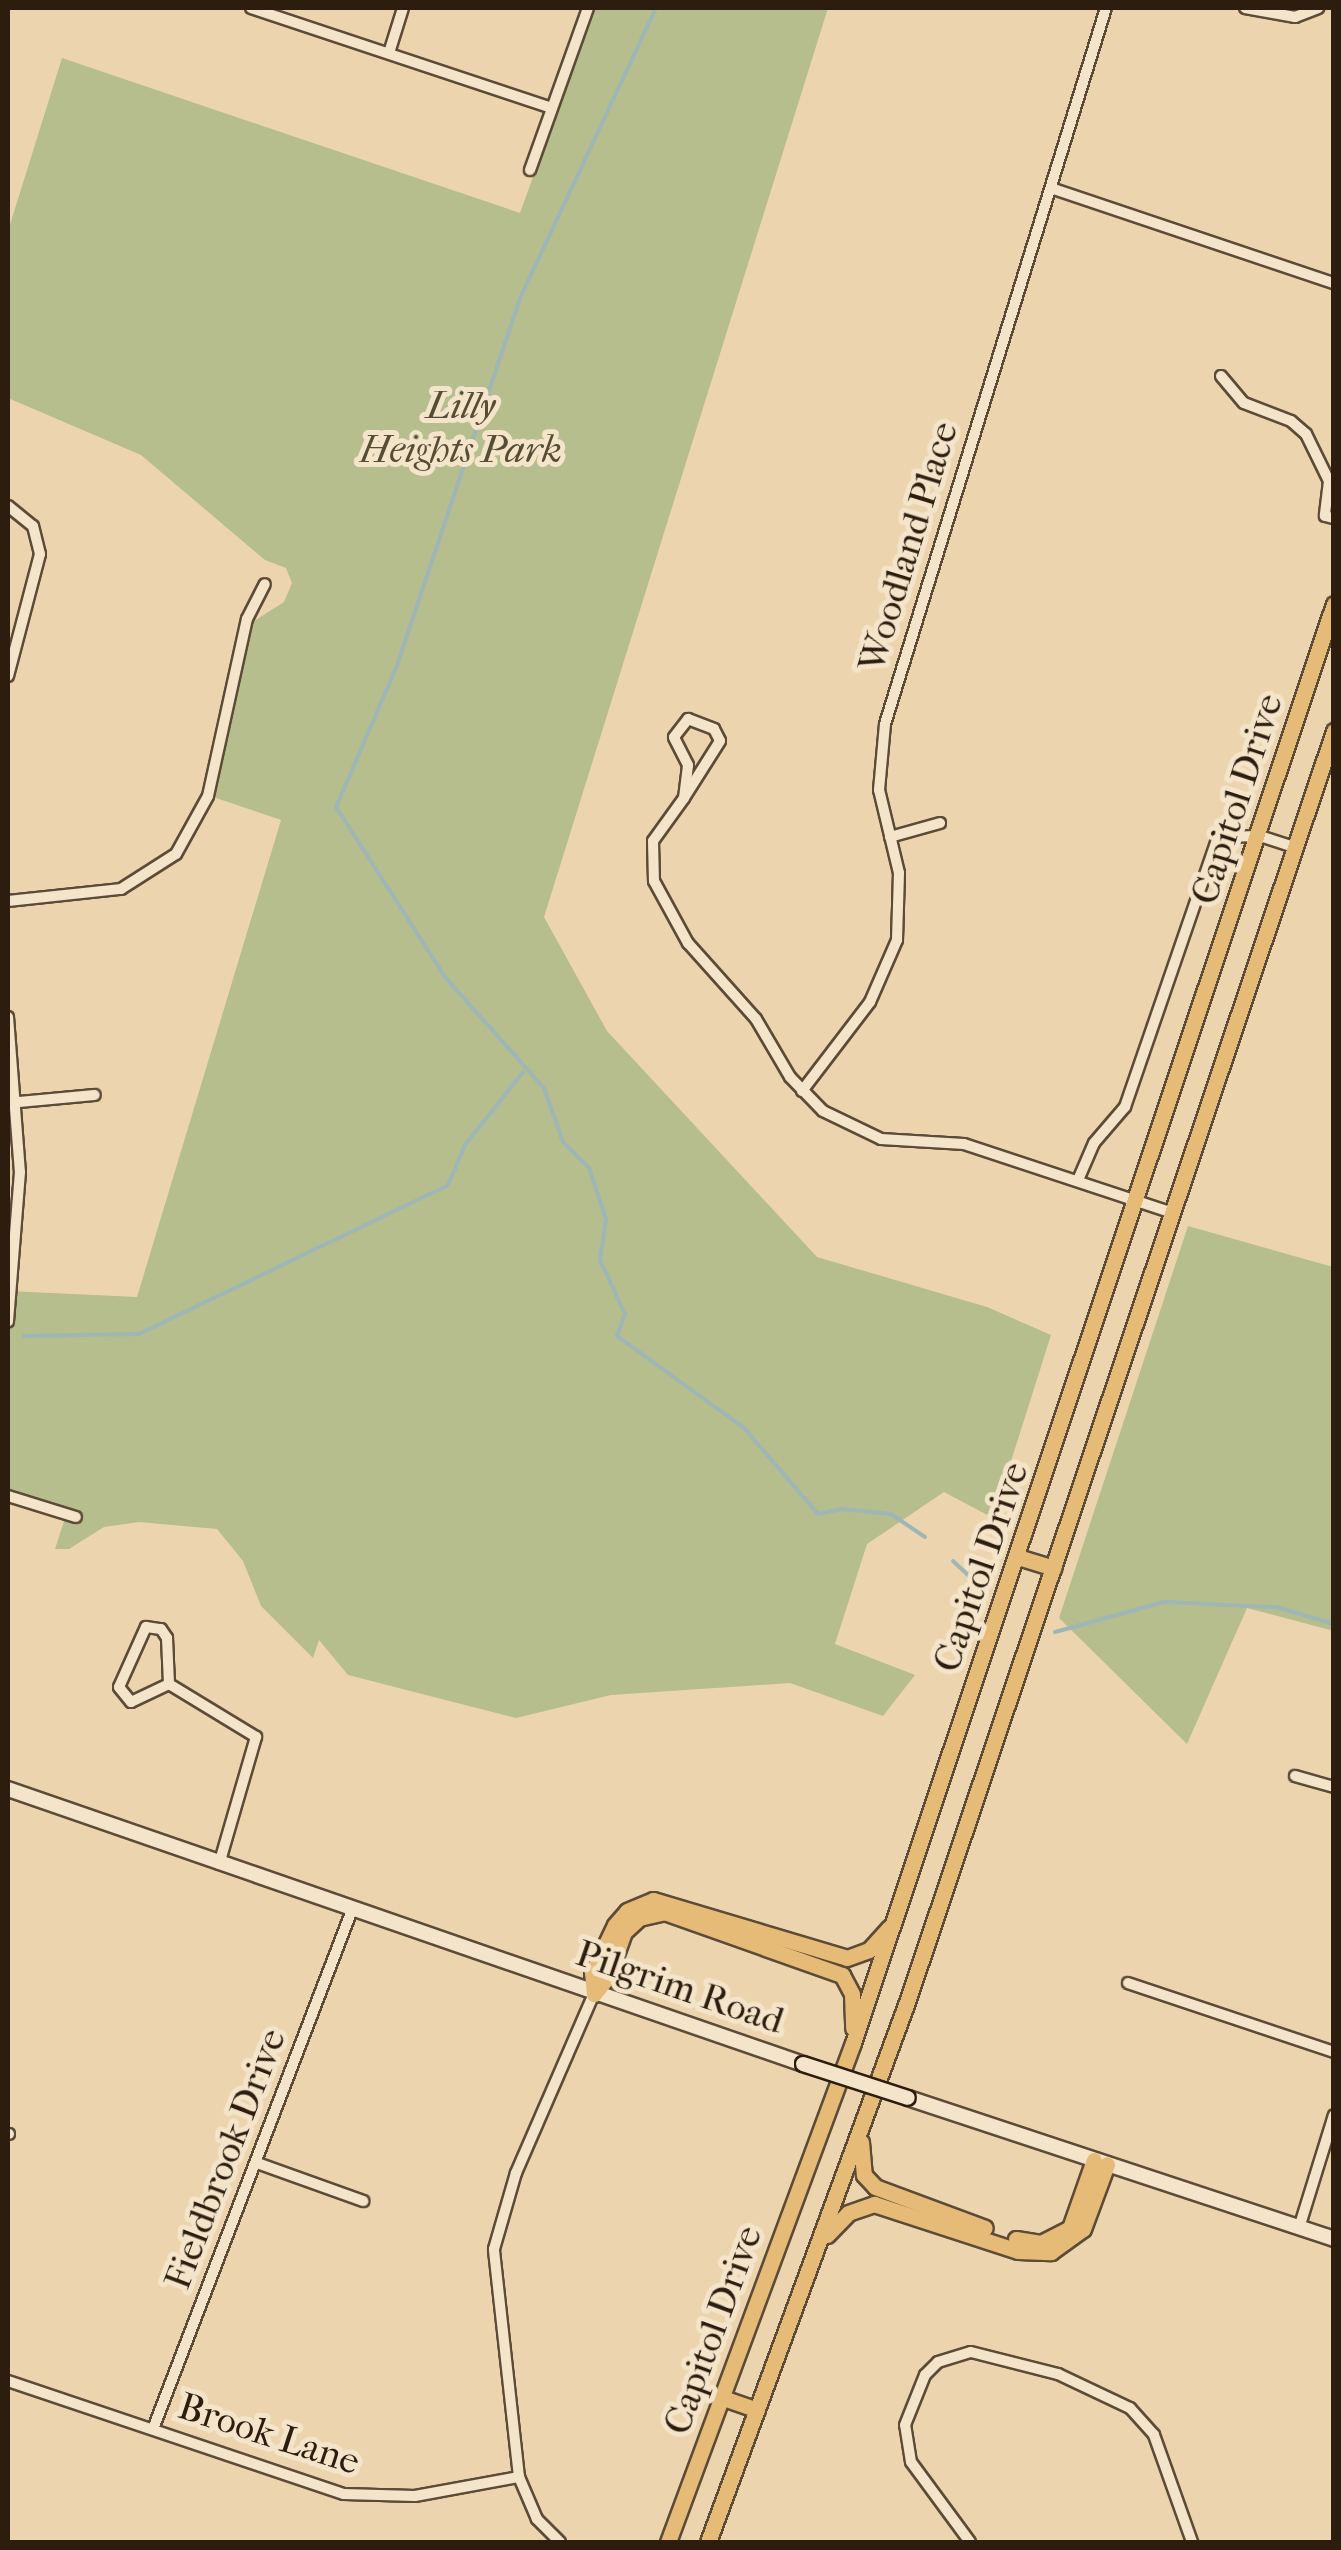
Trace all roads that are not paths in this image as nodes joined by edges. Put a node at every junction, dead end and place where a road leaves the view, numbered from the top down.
1 (251, 8) edge
2 (403, 8) edge
3 (588, 8) edge
4 (1106, 8) edge
5 (1245, 8) edge
6 (1318, 8) edge
7 (389, 53) junction
8 (552, 108) junction
9 (530, 170) dead end
10 (1051, 188) junction
11 (1334, 283) edge
12 (1221, 376) dead end
13 (8, 506) edge
14 (1334, 518) edge
15 (265, 584) dead end
16 (1334, 604) edge
17 (8, 676) edge
18 (1334, 731) edge
19 (684, 798) junction
20 (940, 823) dead end
21 (890, 836) junction
22 (1260, 836) junction
23 (1296, 848) junction
24 (8, 902) edge
25 (8, 1017) edge
26 (802, 1091) junction
27 (94, 1095) dead end
28 (13, 1102) edge
29 (1078, 1180) junction
30 (1138, 1201) junction
31 (1173, 1212) junction
32 (8, 1322) edge
33 (8, 1496) edge
34 (76, 1518) dead end
35 (1018, 1557) junction
36 (1054, 1568) junction
37 (169, 1684) junction
38 (1295, 1776) dead end
39 (1334, 1786) edge
40 (8, 1792) edge
41 (220, 1864) junction
42 (352, 1910) junction
43 (895, 1921) junction
44 (1128, 1983) dead end
45 (594, 1994) junction
46 (853, 2043) junction
47 (1334, 2052) edge
48 (1334, 2115) edge
49 (860, 2132) junction
50 (257, 2162) junction
51 (1101, 2162) junction
52 (364, 2201) dead end
53 (1299, 2228) junction
54 (1334, 2239) edge
55 (821, 2241) junction
56 (8, 2381) edge
57 (723, 2398) junction
58 (758, 2410) junction
59 (153, 2429) junction
60 (519, 2477) junction
61 (548, 2534) junction
62 (538, 2542) edge
63 (560, 2542) edge
64 (668, 2542) edge
65 (708, 2542) edge
66 (970, 2542) edge
67 (1192, 2542) edge

1 - 7 street
2 - 7 street
3 - 8 street
4 - 10 street, Woodland Place
5 - 6 street
7 - 8 street
8 - 9 street
10 - 11 street
10 - 21 street, Woodland Place
12 - 14 street
13 - 17 street
15 - 24 street
16 - 22 main road, Capitol Drive
18 - 23 main road, Capitol Drive
19 - 19 street
19 - 26 street
20 - 21 street
21 - 26 street, Woodland Place
22 - 23 street
22 - 29 street
22 - 30 main road, Capitol Drive
23 - 31 main road, Capitol Drive
25 - 28 street
26 - 29 street
27 - 28 street
28 - 32 street
29 - 30 street
30 - 31 street
30 - 35 main road, Capitol Drive
31 - 36 main road, Capitol Drive
33 - 34 street
35 - 36 main road
35 - 43 main road, Capitol Drive
36 - 49 main road, Capitol Drive
37 - 37 street
37 - 41 street
38 - 39 street
40 - 41 main road, Pilgrim Road
41 - 42 main road, Pilgrim Road
42 - 45 main road, Pilgrim Road
42 - 50 street, Fieldbrook Drive
43 - 45 main road
43 - 46 main road, Capitol Drive
44 - 47 street
45 - 46 main road
45 - 51 main road, Pilgrim Road, bridge
45 - 60 street
46 - 57 main road, Capitol Drive
48 - 53 street
49 - 51 main road
49 - 55 main road, Capitol Drive
50 - 52 street
50 - 59 street, Fieldbrook Drive
51 - 53 main road, Pilgrim Road
51 - 55 main road
53 - 54 main road, Pilgrim Road
55 - 58 main road, Capitol Drive
56 - 59 street, Brook Lane
57 - 58 main road
57 - 64 main road, Capitol Drive
58 - 65 main road, Capitol Drive
59 - 60 street, Brook Lane
60 - 61 street
61 - 62 street
61 - 63 street
66 - 67 street

